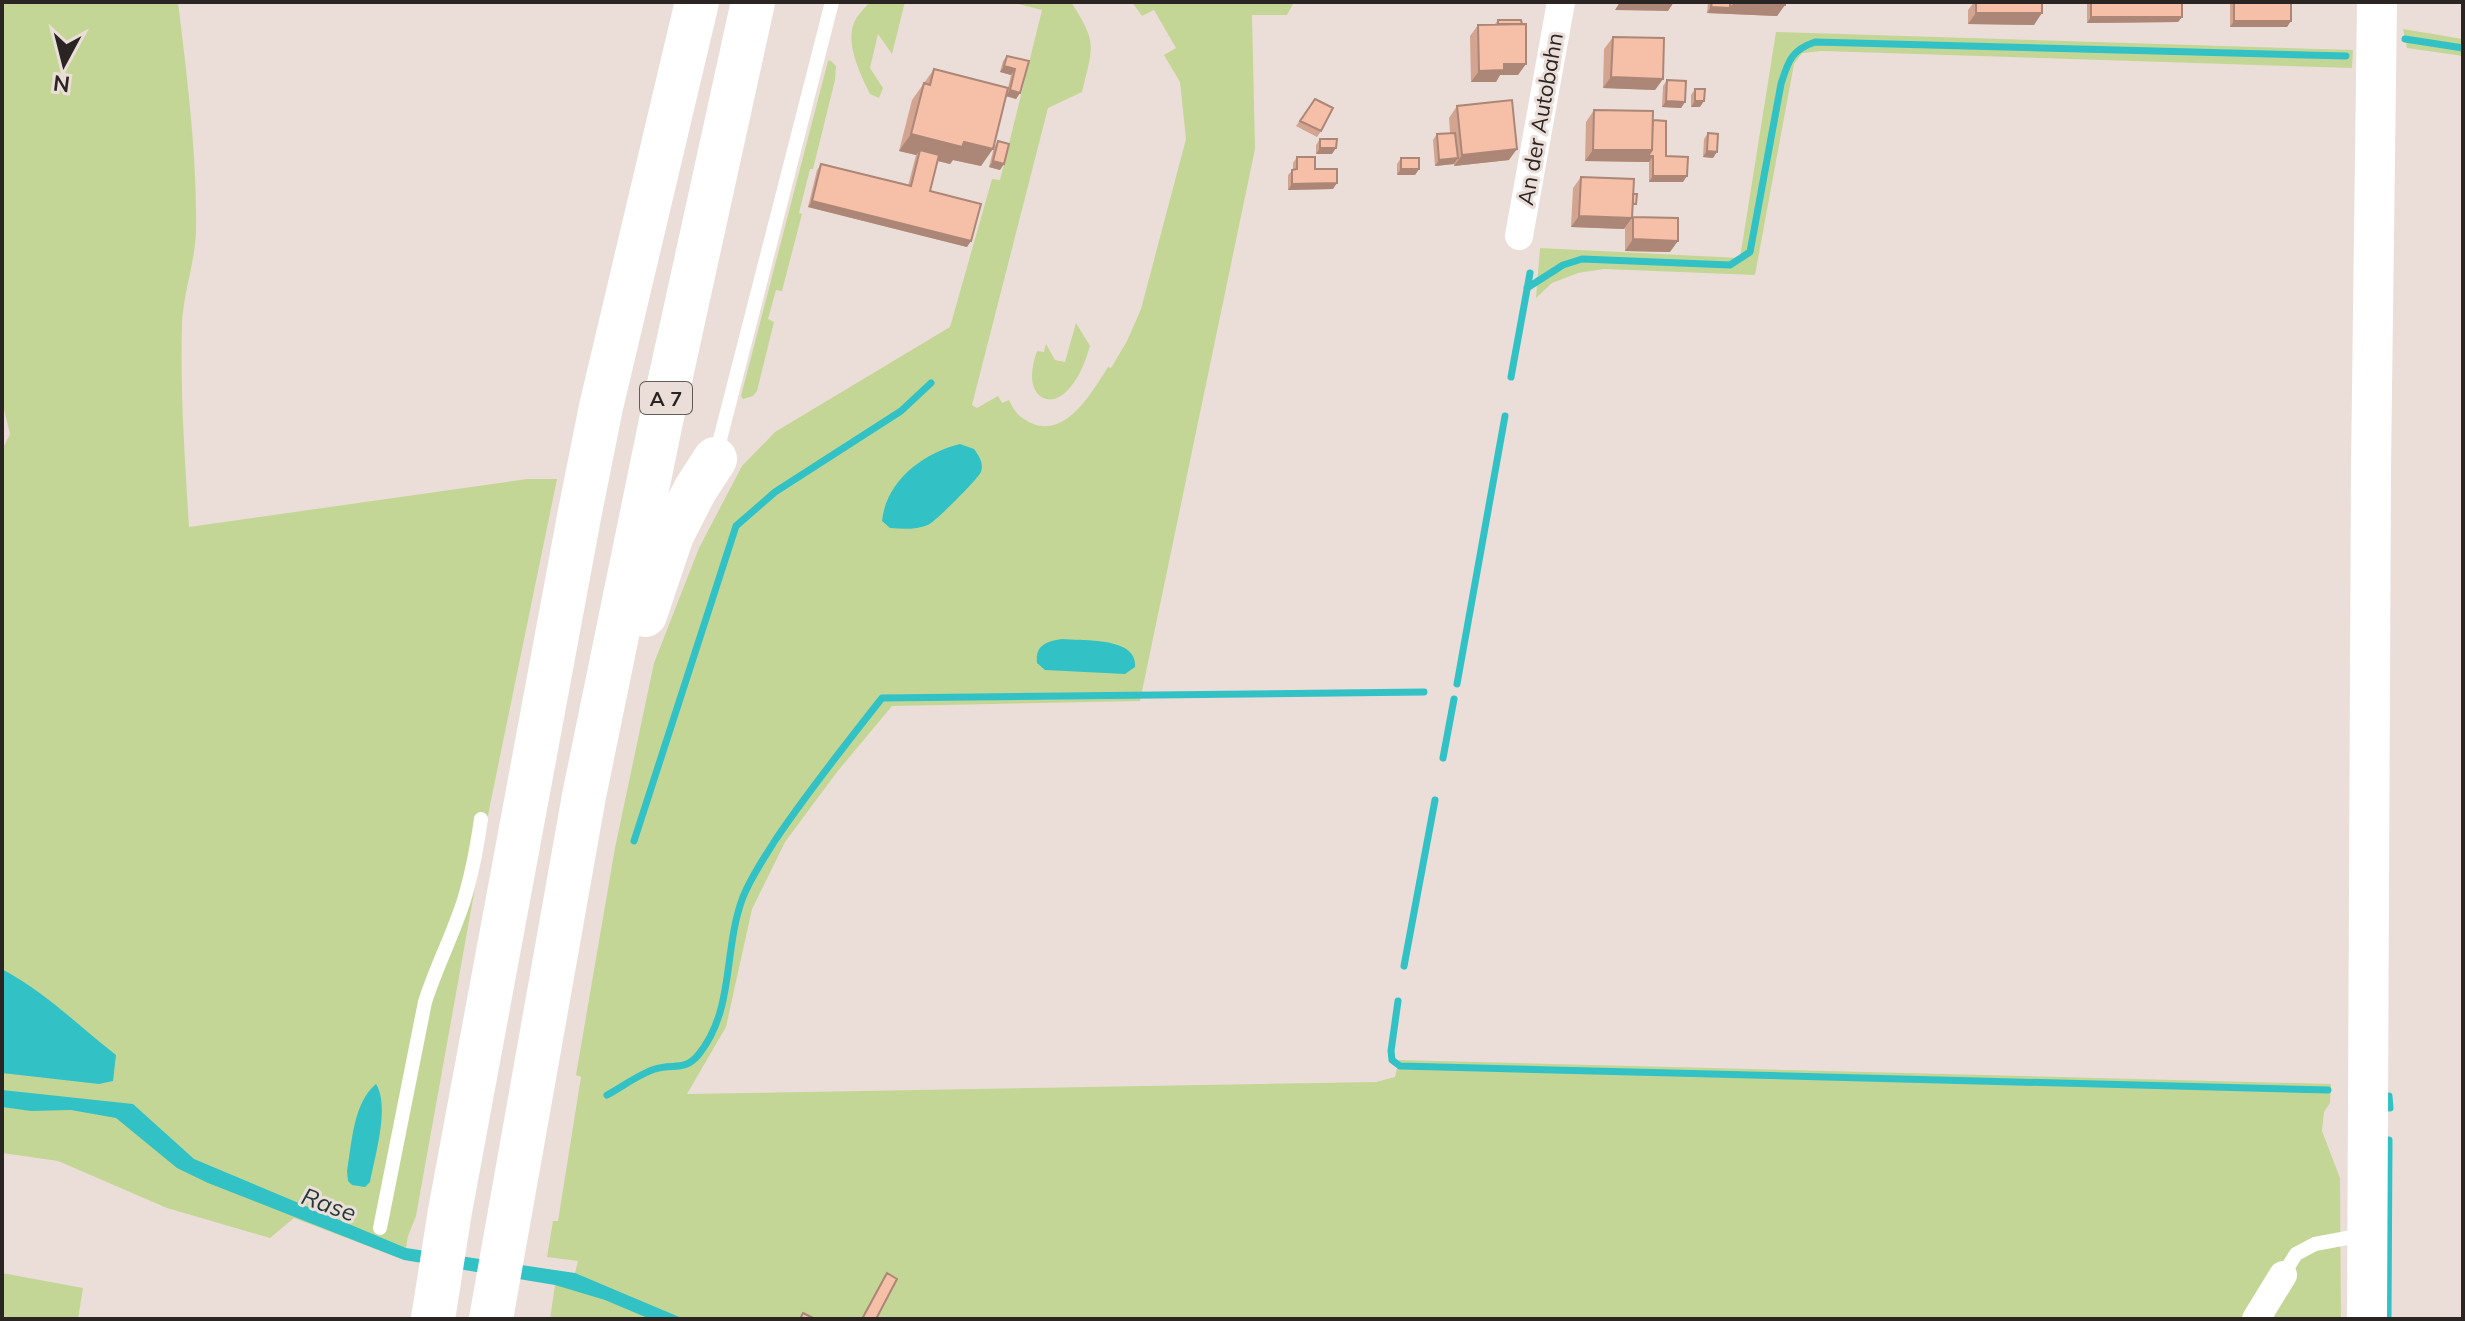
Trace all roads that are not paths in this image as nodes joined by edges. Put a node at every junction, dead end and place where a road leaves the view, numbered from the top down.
1 (697, 2) edge
2 (753, 2) edge
3 (1561, 2) edge
4 (834, 4) edge
5 (2377, 16) edge
6 (1519, 236) dead end
7 (715, 459) joint
8 (584, 796) junction
9 (481, 819) dead end
10 (380, 1228) dead end
11 (2367, 1234) junction
12 (2283, 1275) joint
13 (433, 1319) edge
14 (491, 1319) edge
15 (2256, 1319) edge
16 (2367, 1319) edge

1 - 13 highway, A 7
2 - 8 highway, A 7
3 - 6 street, An der Autobahn
4 - 7 lane
5 - 11 street
7 - 8 highway
8 - 14 highway, A 7
9 - 10 lane
11 - 12 lane
11 - 16 street
12 - 15 street

